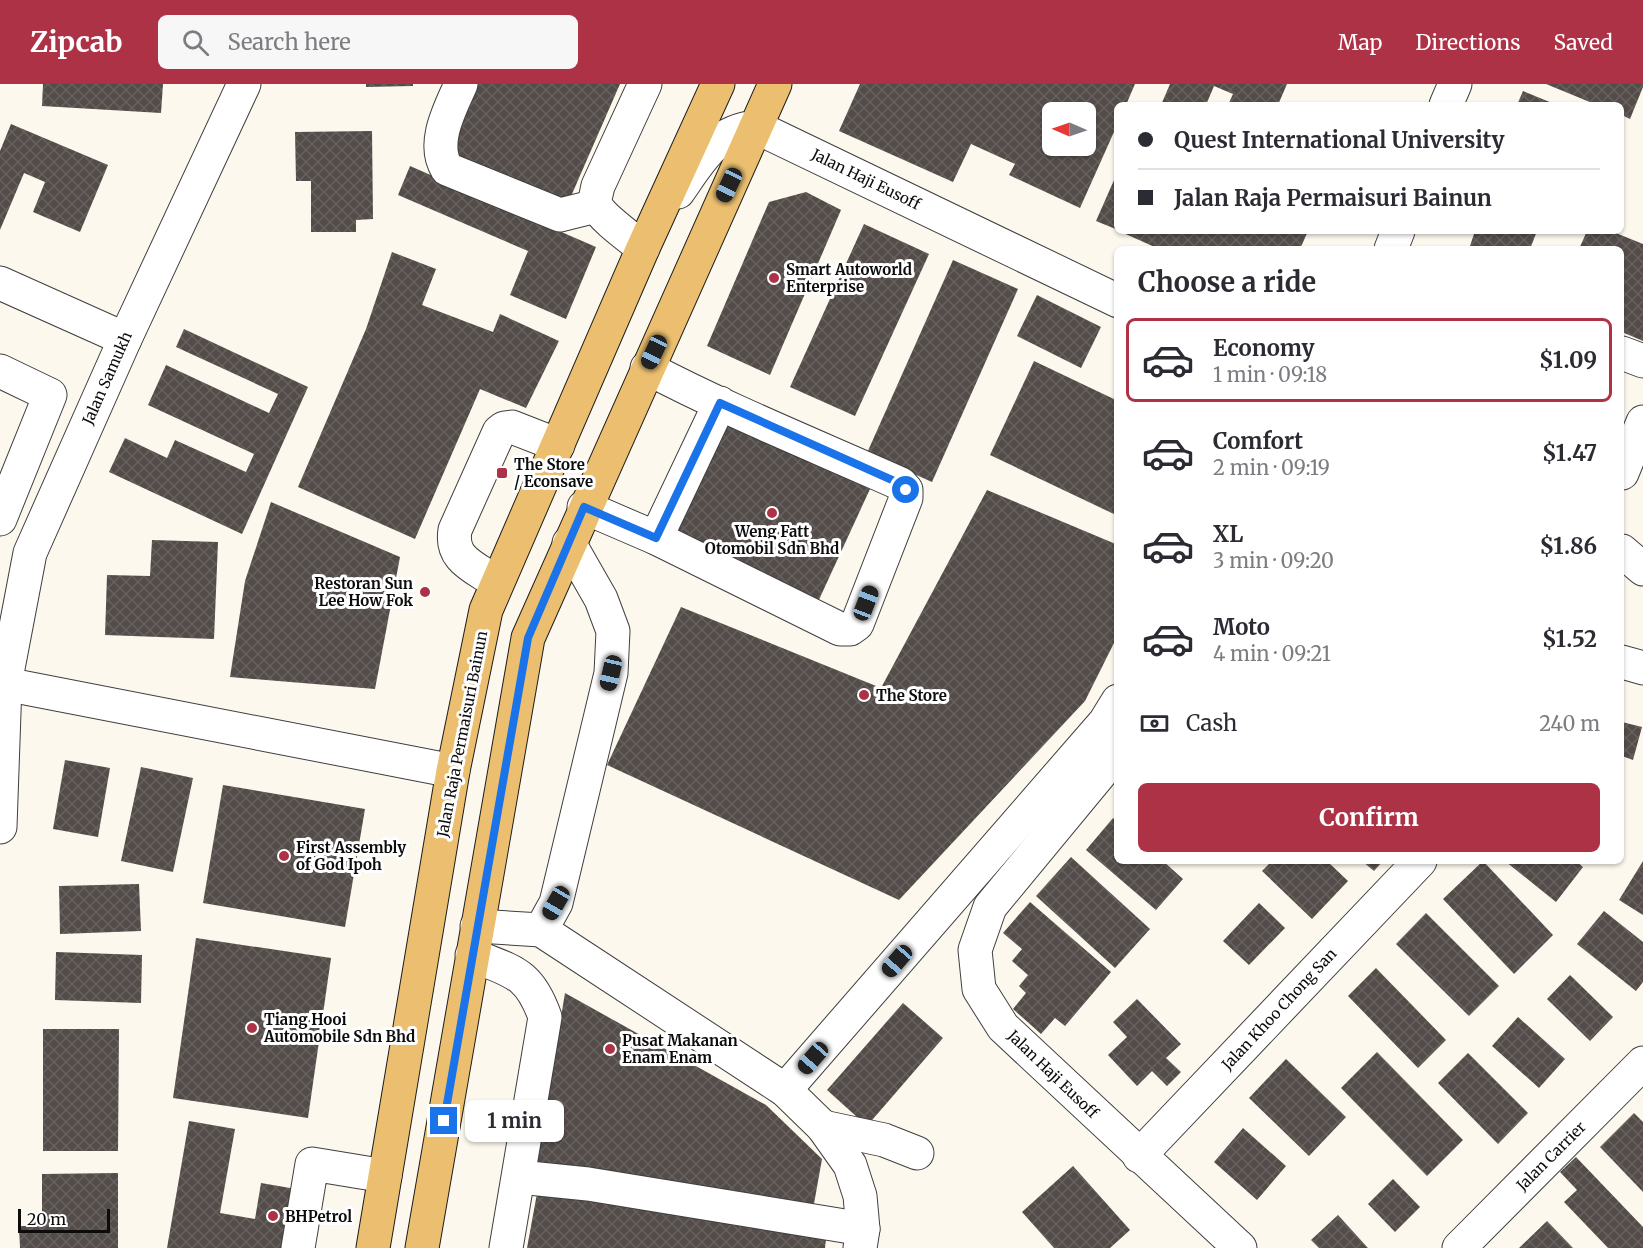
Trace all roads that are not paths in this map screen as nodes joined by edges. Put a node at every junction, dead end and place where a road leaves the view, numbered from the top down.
1 (244, 84) edge
2 (461, 84) edge
3 (645, 84) edge
4 (718, 84) edge
5 (775, 84) edge
6 (1455, 84) edge
7 (1447, 102) edge
8 (756, 127) junction
9 (596, 206) junction
10 (646, 241) junction
11 (0, 283) edge
12 (1114, 299) edge
13 (125, 339) junction
14 (1624, 354) edge
15 (1643, 361) edge
16 (646, 368) junction
17 (0, 371) edge
18 (720, 403) junction
19 (1643, 422) edge
20 (558, 445) junction
21 (1624, 468) edge
22 (584, 507) junction
23 (0, 519) edge
24 (656, 538) junction
25 (568, 543) junction
26 (1624, 553) edge
27 (1643, 568) edge
28 (496, 582) junction
29 (1624, 663) edge
30 (1643, 668) edge
31 (5, 684) junction
32 (1114, 707) edge
33 (1114, 757) edge
34 (453, 771) junction
35 (0, 827) edge
36 (1417, 864) edge
37 (549, 917) junction
38 (474, 940) junction
39 (1643, 1063) edge
40 (785, 1090) junction
41 (823, 1127) junction
42 (917, 1152) dead end
43 (1139, 1156) junction
44 (384, 1176) junction
45 (519, 1177) junction
46 (861, 1239) edge
47 (298, 1248) edge
48 (373, 1248) edge
49 (422, 1248) edge
50 (506, 1248) edge
51 (1240, 1248) edge
52 (1460, 1248) edge

1 - 13 street, Jalan Samukh
2 - 9 street
3 - 9 street
4 - 10 main road, Jalan Raja Permaisuri Bainun
5 - 8 main road
6 - 7 street
8 - 10 street
8 - 12 street, Jalan Haji Eusoff
8 - 16 main road
9 - 10 street
10 - 20 main road, Jalan Raja Permaisuri Bainun
11 - 13 street
13 - 31 street, Jalan Samukh
14 - 15 street
16 - 18 street
16 - 22 main road
17 - 23 street
18 - 24 street
18 - 24 street
19 - 21 street
20 - 28 main road, Jalan Raja Permaisuri Bainun
20 - 28 street
22 - 24 street
22 - 25 main road
25 - 37 street
25 - 38 main road
26 - 27 street
28 - 34 main road, Jalan Raja Permaisuri Bainun
29 - 30 street
31 - 34 street
31 - 35 street, Jalan Samukh
32 - 40 street
33 - 43 street, Jalan Haji Eusoff
34 - 44 main road, Jalan Raja Permaisuri Bainun
36 - 43 street, Jalan Khoo Chong San
37 - 38 street
37 - 40 street
38 - 45 street
38 - 49 main road
39 - 52 street, Jalan Carrier
40 - 41 street
41 - 42 street
41 - 46 street
43 - 51 street, Jalan Haji Eusoff
44 - 47 street
44 - 48 main road, Jalan Raja Permaisuri Bainun
45 - 46 street
45 - 50 street

